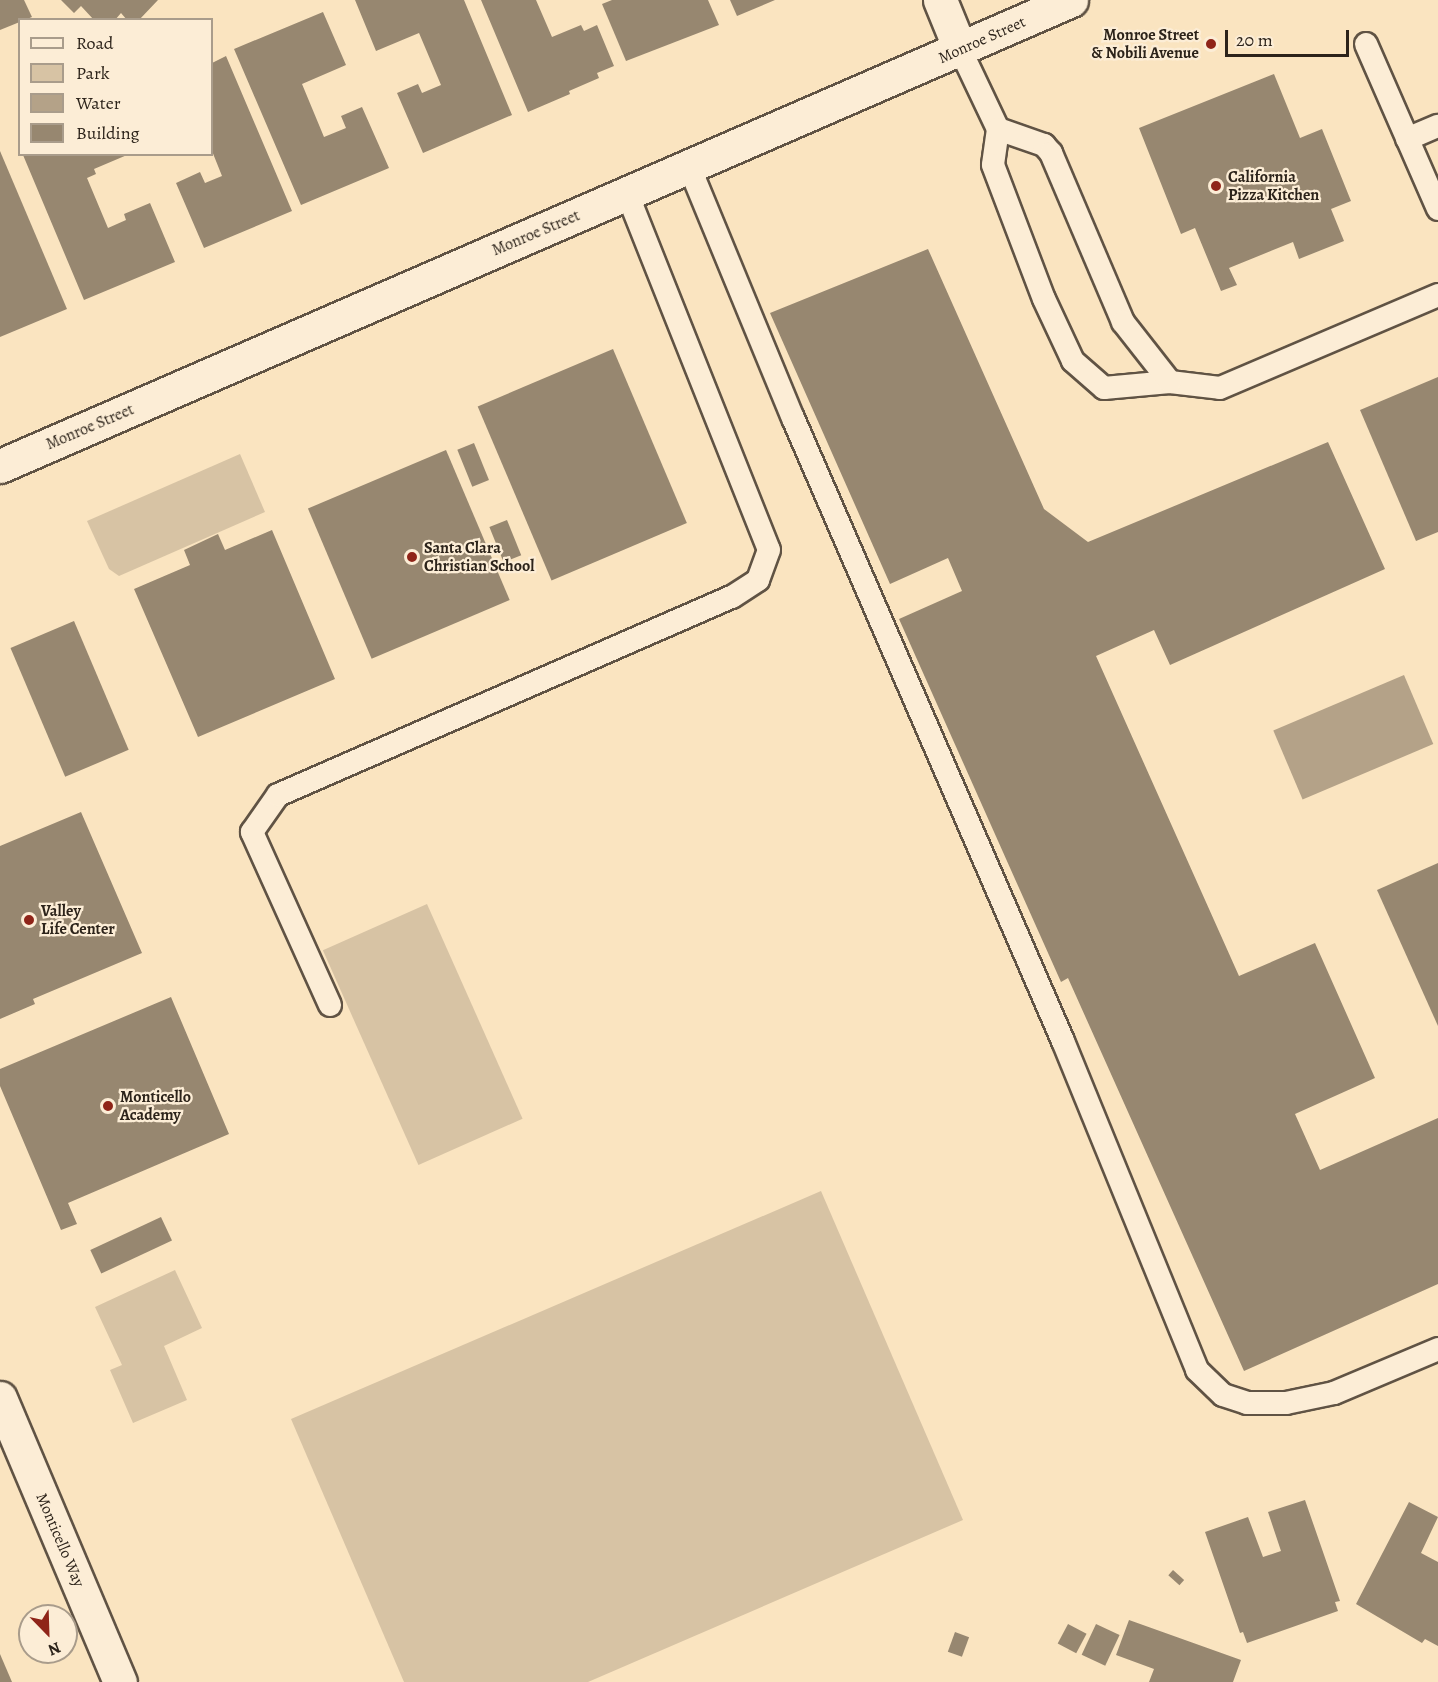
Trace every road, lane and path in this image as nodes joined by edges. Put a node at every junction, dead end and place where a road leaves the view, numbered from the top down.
1 (940, 0) edge
2 (1071, 0) edge
3 (1366, 44) dead end
4 (960, 49) junction
5 (1438, 126) edge
6 (998, 129) junction
7 (1407, 139) junction
8 (690, 166) junction
9 (627, 193) junction
10 (1438, 209) edge
11 (1438, 295) edge
12 (1170, 382) junction
13 (0, 466) edge
14 (330, 1005) dead end
15 (1438, 1348) edge
16 (0, 1398) edge
17 (120, 1682) edge

1 - 4 main road
2 - 4 main road, Monroe Street
3 - 7 lane
4 - 6 lane
4 - 8 main road, Monroe Street
5 - 7 lane
6 - 12 lane
6 - 12 lane
7 - 10 lane
8 - 9 main road, Monroe Street
8 - 15 lane
9 - 13 main road, Monroe Street
9 - 14 lane
11 - 12 lane
16 - 17 main road, Monticello Way

